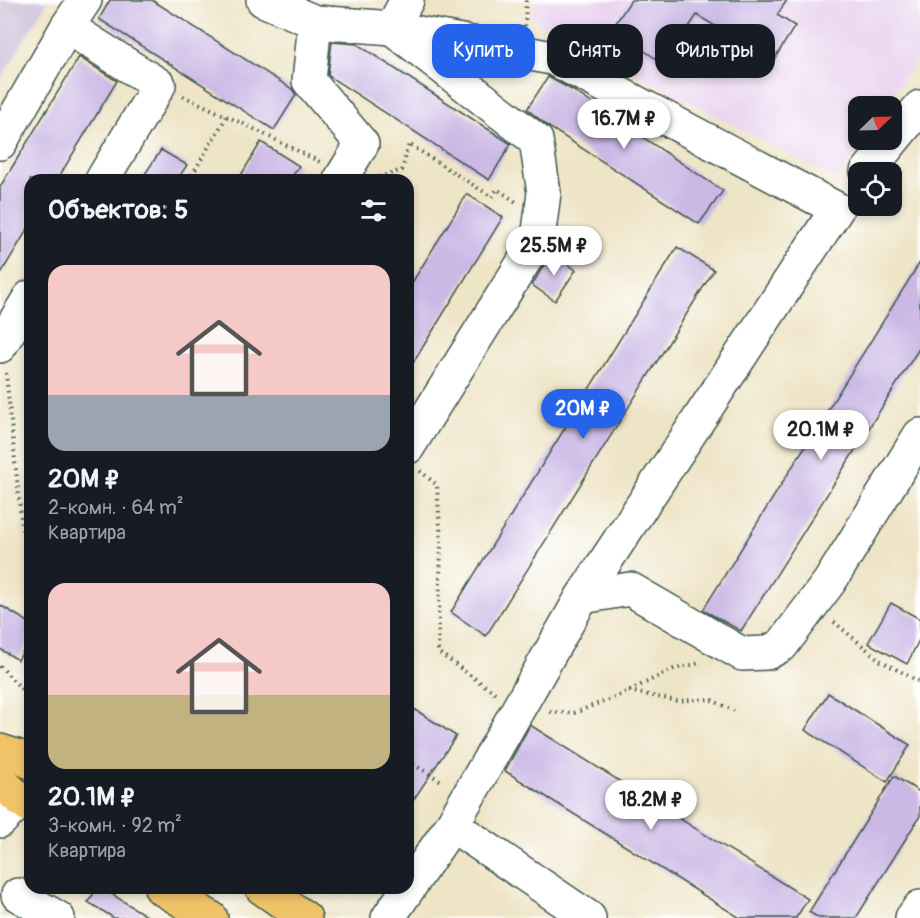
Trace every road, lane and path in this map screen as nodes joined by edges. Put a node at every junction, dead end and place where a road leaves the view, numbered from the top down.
1 (85, 0) edge
2 (263, 0) edge
3 (399, 14) edge
4 (315, 22) junction
5 (67, 27) junction
6 (159, 85) junction
7 (920, 107) edge
8 (227, 116) junction
9 (0, 143) edge
10 (875, 162) edge
11 (106, 174) edge
12 (193, 174) edge
13 (343, 174) edge
14 (352, 174) edge
15 (376, 174) edge
16 (848, 195) edge
17 (837, 209) junction
18 (540, 218) junction
19 (24, 307) edge
20 (1, 344) edge
21 (920, 435) edge
22 (414, 454) edge
23 (414, 459) edge
24 (22, 528) joint
25 (24, 534) edge
26 (582, 597) junction
27 (813, 605) junction
28 (742, 654) junction
29 (0, 666) edge
30 (920, 682) edge
31 (628, 691) junction
32 (24, 692) edge
33 (531, 710) junction
34 (734, 711) dead end
35 (0, 751) edge
36 (24, 759) edge
37 (414, 765) edge
38 (445, 783) dead end
39 (452, 825) junction
40 (414, 880) edge
41 (171, 894) edge
42 (271, 894) edge
43 (405, 894) edge
44 (16, 897) edge
45 (920, 906) edge
46 (58, 918) edge
47 (211, 918) edge
48 (305, 918) edge
49 (388, 918) edge
50 (589, 918) edge
51 (912, 918) edge

1 - 5 lane
2 - 4 lane
3 - 4 lane
3 - 17 lane
3 - 18 lane
4 - 14 lane
5 - 6 lane
5 - 9 lane
6 - 8 path
6 - 11 lane
7 - 10 lane
8 - 12 path
8 - 13 path
15 - 18 path
16 - 17 lane
17 - 26 lane
18 - 22 lane
19 - 20 lane
20 - 24 path
21 - 27 lane
23 - 33 path
24 - 25 path
26 - 28 lane
26 - 33 lane
27 - 28 lane
27 - 30 path
28 - 31 path
29 - 32 path
31 - 33 path
31 - 34 path
33 - 39 lane
35 - 36 main road
37 - 38 path
39 - 40 lane
39 - 50 lane
41 - 47 main road
42 - 48 main road
43 - 49 lane
44 - 46 lane
45 - 51 lane

